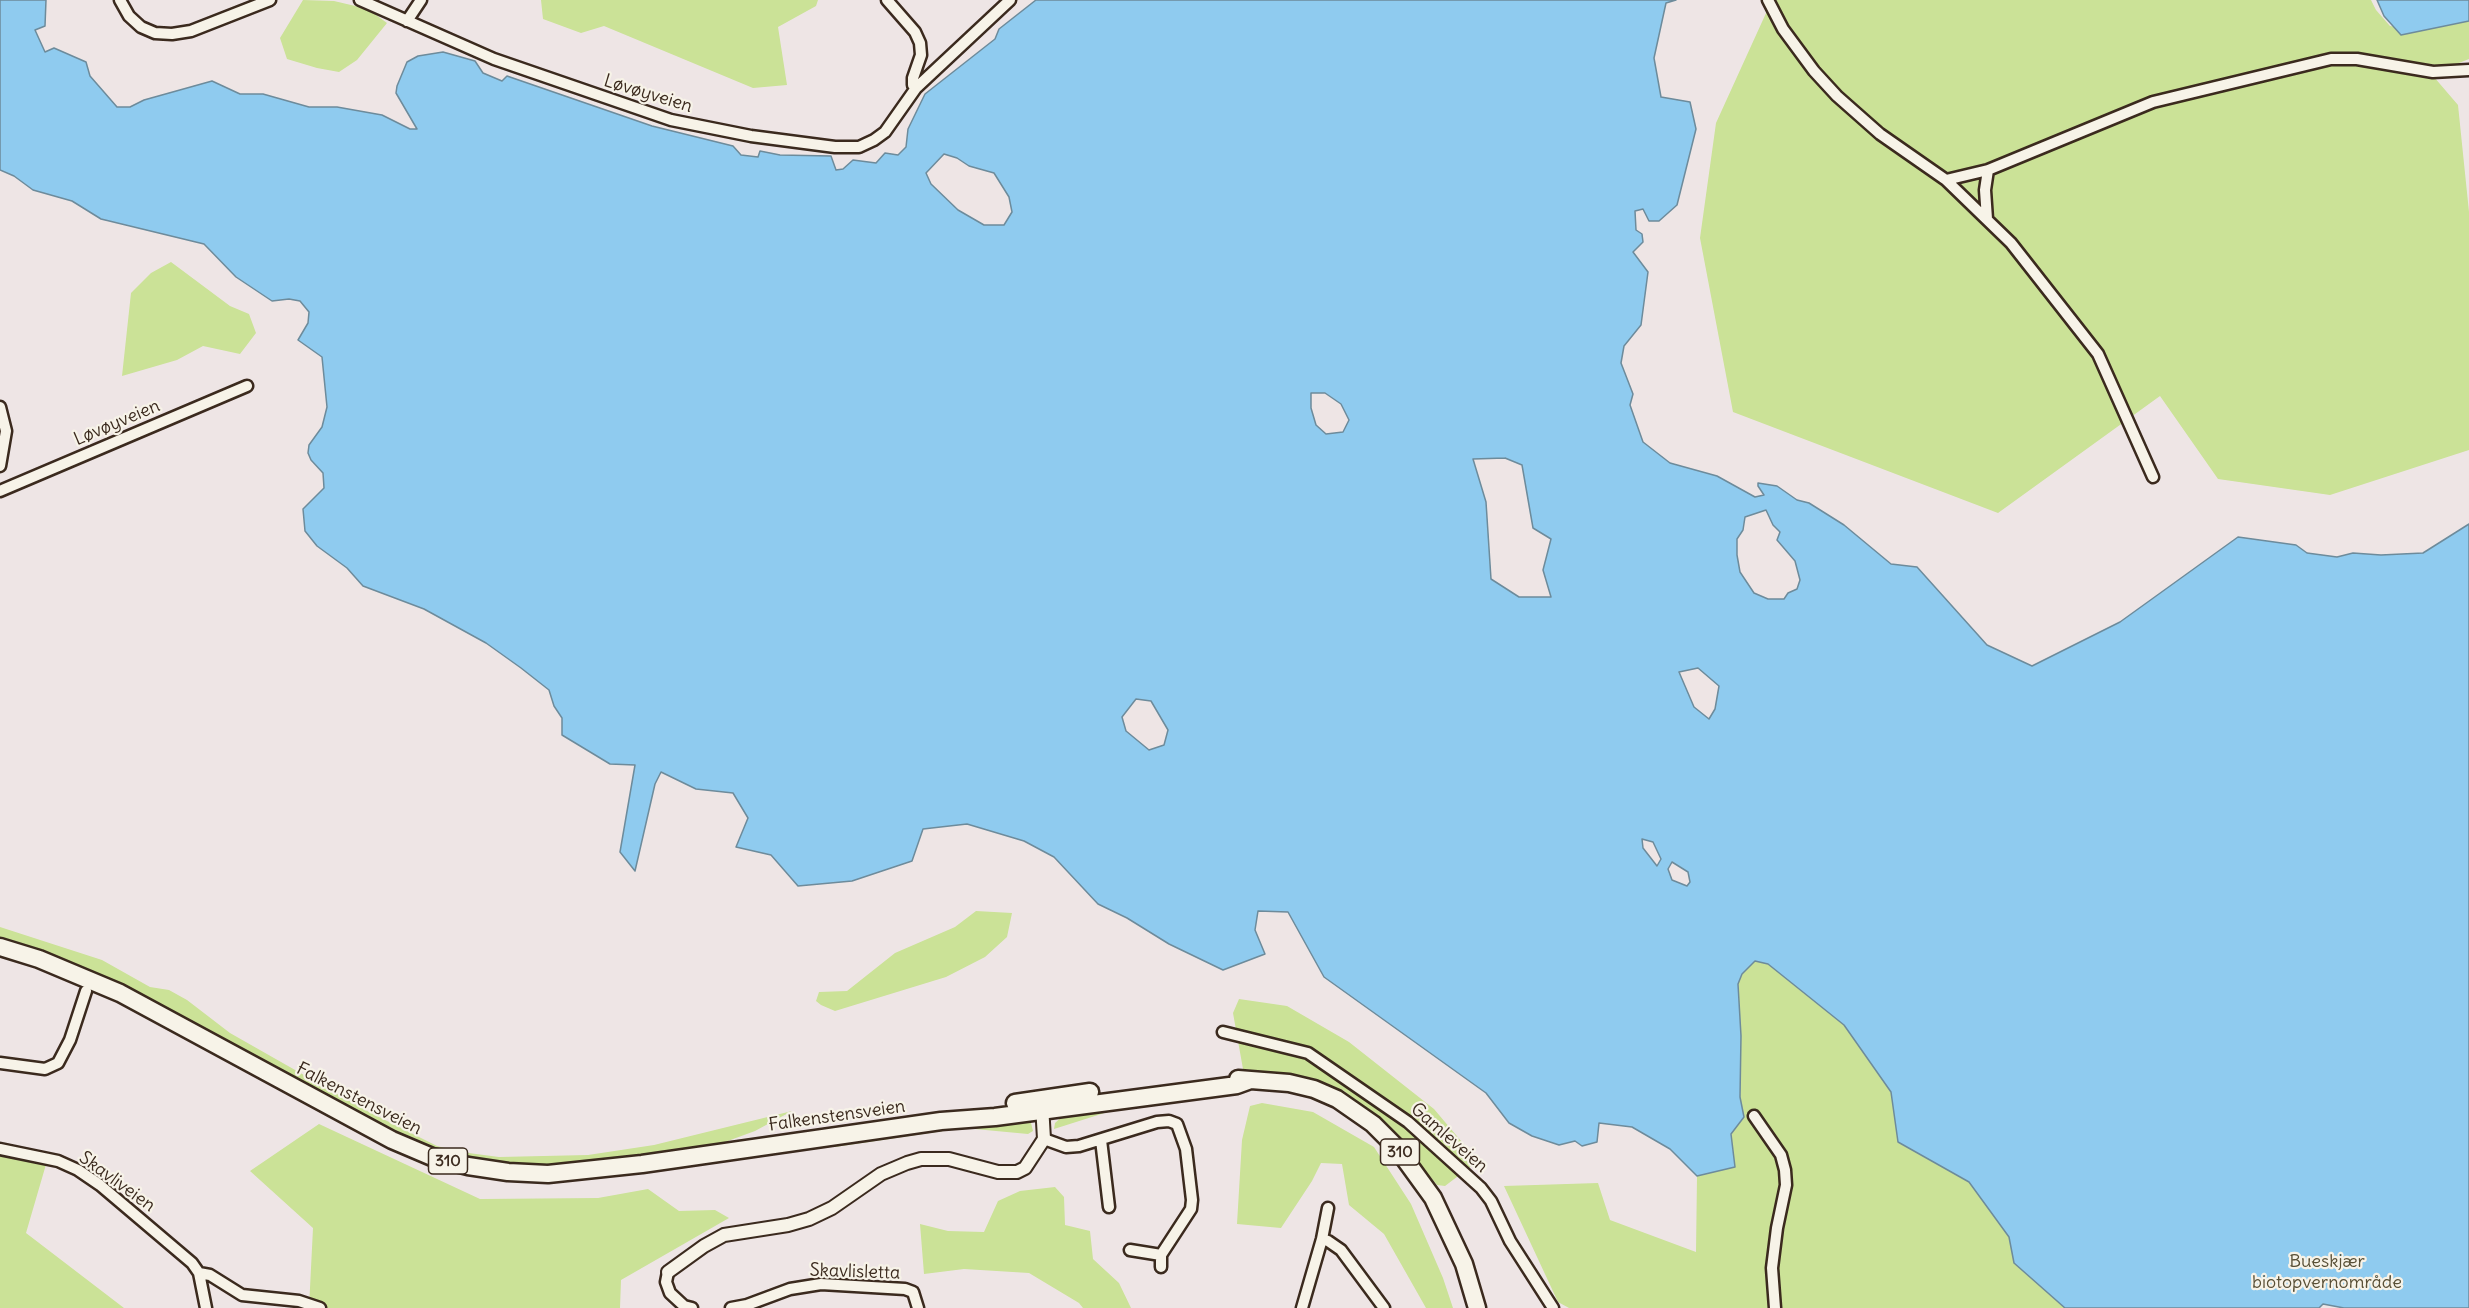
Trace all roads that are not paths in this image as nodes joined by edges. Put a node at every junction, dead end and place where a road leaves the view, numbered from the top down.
1 (120, 0) edge
2 (270, 0) edge
3 (360, 0) edge
4 (421, 0) edge
5 (887, 0) edge
6 (1010, 0) edge
7 (1768, 0) edge
8 (407, 21) junction
9 (2469, 70) edge
10 (916, 88) junction
11 (1988, 170) junction
12 (1946, 180) junction
13 (1987, 219) junction
14 (247, 386) dead end
15 (0, 407) edge
16 (0, 466) edge
17 (2153, 477) dead end
18 (0, 491) edge
19 (0, 947) edge
20 (86, 992) dead end
21 (1223, 1032) dead end
22 (0, 1063) edge
23 (1042, 1105) junction
24 (1754, 1116) dead end
25 (1044, 1139) junction
26 (1101, 1140) junction
27 (0, 1149) edge
28 (1109, 1207) dead end
29 (1328, 1208) dead end
30 (1322, 1239) junction
31 (1130, 1250) dead end
32 (668, 1272) joint
33 (199, 1273) junction
34 (747, 1306) edge
35 (206, 1308) edge
36 (320, 1308) edge
37 (692, 1308) edge
38 (731, 1308) edge
39 (918, 1308) edge
40 (1302, 1308) edge
41 (1384, 1308) edge
42 (1477, 1308) edge
43 (1553, 1308) edge
44 (1775, 1308) edge

1 - 2 street
3 - 8 street, Løvøyveien
4 - 8 street
5 - 10 street, Løvøyveien
6 - 10 street, Løvøyveien
7 - 12 street
8 - 10 street, Løvøyveien
9 - 11 street
11 - 12 street
11 - 13 street
12 - 13 street
13 - 17 street
14 - 18 street, Løvøyveien
15 - 16 street
19 - 23 main road, Falkenstensveien / 310
20 - 22 street
21 - 43 street, Gamleveien
23 - 25 street
23 - 42 main road, Falkenstensveien / 310
24 - 44 street
25 - 26 street
25 - 32 street
26 - 28 street
26 - 31 street
27 - 33 street, Skavliveien
29 - 30 street
30 - 40 street
30 - 41 street
32 - 37 street
33 - 35 street
33 - 36 street, Skavliveien
34 - 38 street, Skavlisletta
34 - 39 street, Skavlisletta

